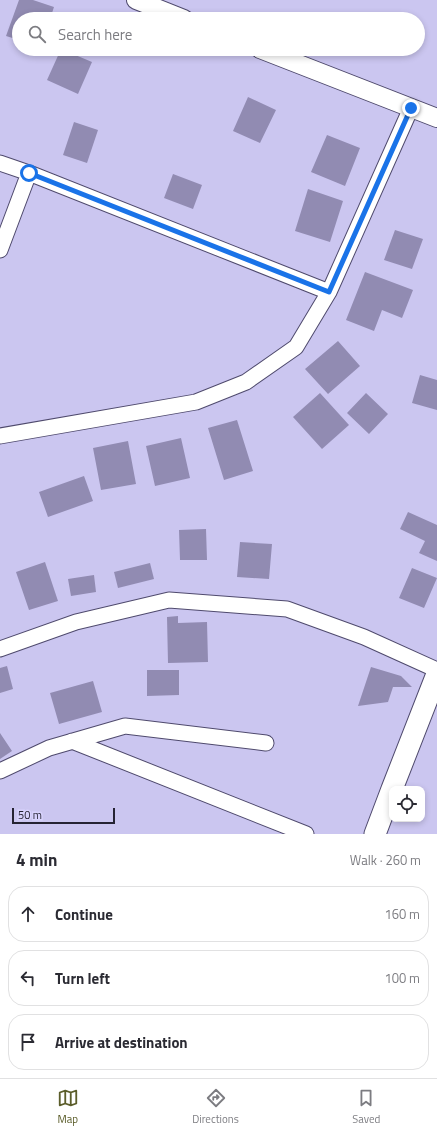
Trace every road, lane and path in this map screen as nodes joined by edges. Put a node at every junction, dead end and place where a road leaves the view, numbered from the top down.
1 (136, 0) edge
2 (166, 12) edge
3 (278, 56) edge
4 (411, 108) junction
5 (437, 118) edge
6 (0, 163) edge
7 (29, 173) junction
8 (0, 250) edge
9 (329, 292) junction
10 (0, 436) edge
11 (0, 649) edge
12 (437, 670) edge
13 (437, 674) edge
14 (72, 741) junction
15 (266, 743) dead end
16 (0, 771) edge
17 (393, 786) edge
18 (389, 797) edge
19 (306, 834) edge
20 (375, 834) edge

1 - 2 street
3 - 4 street
4 - 5 street
4 - 9 street
6 - 7 street
7 - 8 street
7 - 9 street
9 - 10 street
11 - 12 street
13 - 17 main road
14 - 15 street
14 - 16 street
14 - 19 street
18 - 20 main road

